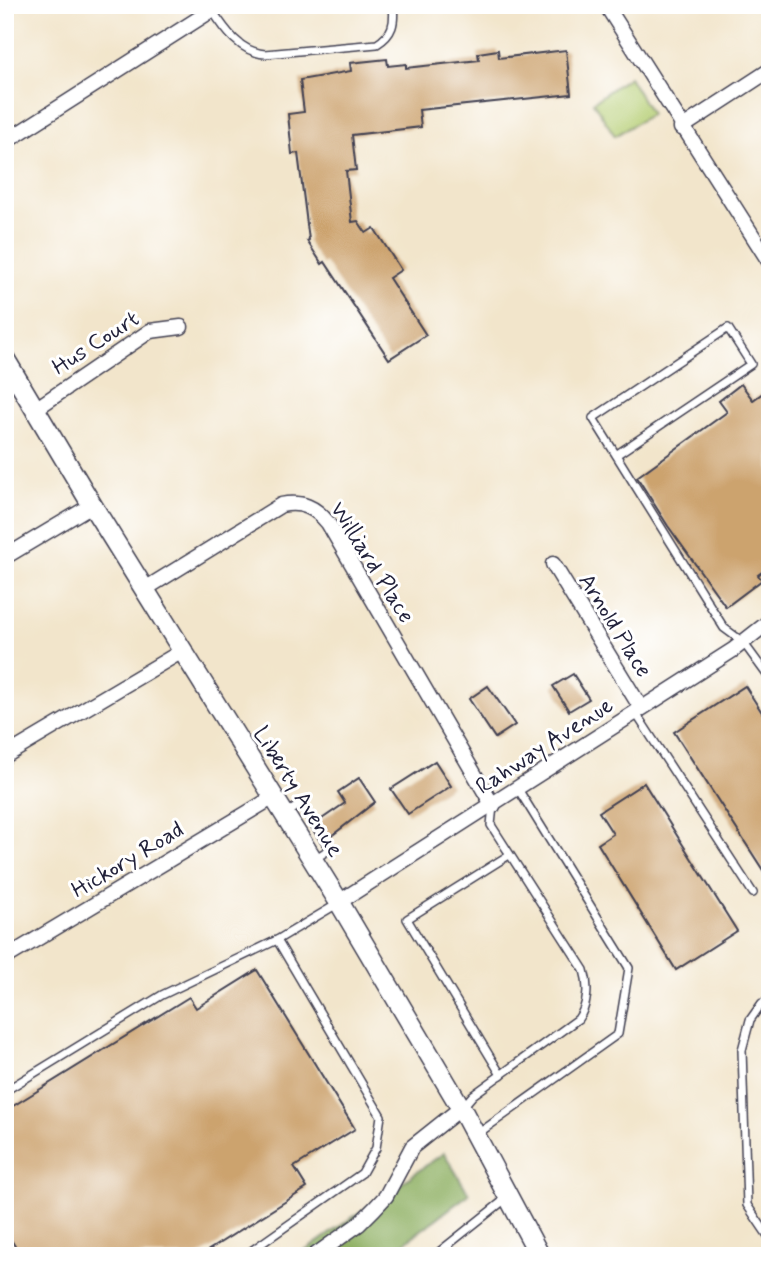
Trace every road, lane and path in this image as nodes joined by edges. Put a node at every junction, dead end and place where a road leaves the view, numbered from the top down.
1 (393, 5) edge
2 (606, 5) edge
3 (214, 7) edge
4 (770, 70) edge
5 (681, 128) junction
6 (5, 142) edge
7 (767, 261) edge
8 (181, 327) dead end
9 (5, 359) edge
10 (37, 408) junction
11 (616, 455) junction
12 (92, 505) junction
13 (5, 557) edge
14 (553, 565) dead end
15 (145, 589) junction
16 (770, 621) edge
17 (743, 642) junction
18 (184, 650) junction
19 (770, 679) edge
20 (638, 710) junction
21 (5, 756) edge
22 (518, 789) junction
23 (272, 798) junction
24 (493, 806) junction
25 (509, 856) junction
26 (753, 893) dead end
27 (339, 902) junction
28 (277, 940) junction
29 (5, 958) edge
30 (770, 1002) edge
31 (501, 1075) junction
32 (5, 1091) edge
33 (461, 1108) junction
34 (476, 1135) junction
35 (509, 1196) junction
36 (770, 1238) edge
37 (448, 1246) junction
38 (244, 1256) edge
39 (314, 1256) edge
40 (435, 1256) edge
41 (454, 1256) edge
42 (540, 1256) edge

1 - 3 lane
2 - 5 street
3 - 6 street
4 - 5 street
5 - 7 street
8 - 10 street, Hus Court
9 - 10 street, Liberty Avenue
10 - 12 street, Liberty Avenue
11 - 11 lane
11 - 17 lane
12 - 13 street
12 - 15 street, Liberty Avenue
14 - 20 street, Arnold Place
15 - 18 street, Liberty Avenue
15 - 24 street, Williard Place
16 - 17 street, Rahway Avenue
17 - 19 lane
17 - 20 street, Rahway Avenue
18 - 21 street
18 - 23 street, Liberty Avenue
20 - 22 street, Rahway Avenue
20 - 26 lane
22 - 24 street, Rahway Avenue
22 - 34 lane
23 - 27 street, Liberty Avenue
23 - 29 street, Hickory Road
24 - 25 lane
24 - 27 street, Rahway Avenue
25 - 31 lane
25 - 31 lane
27 - 28 lane
27 - 33 street, Liberty Avenue
28 - 32 lane
28 - 38 lane
30 - 36 lane
31 - 33 lane
33 - 34 street, Liberty Avenue
33 - 39 street
34 - 35 street, Liberty Avenue
35 - 37 lane
35 - 42 street, Liberty Avenue
37 - 40 lane
37 - 41 lane

